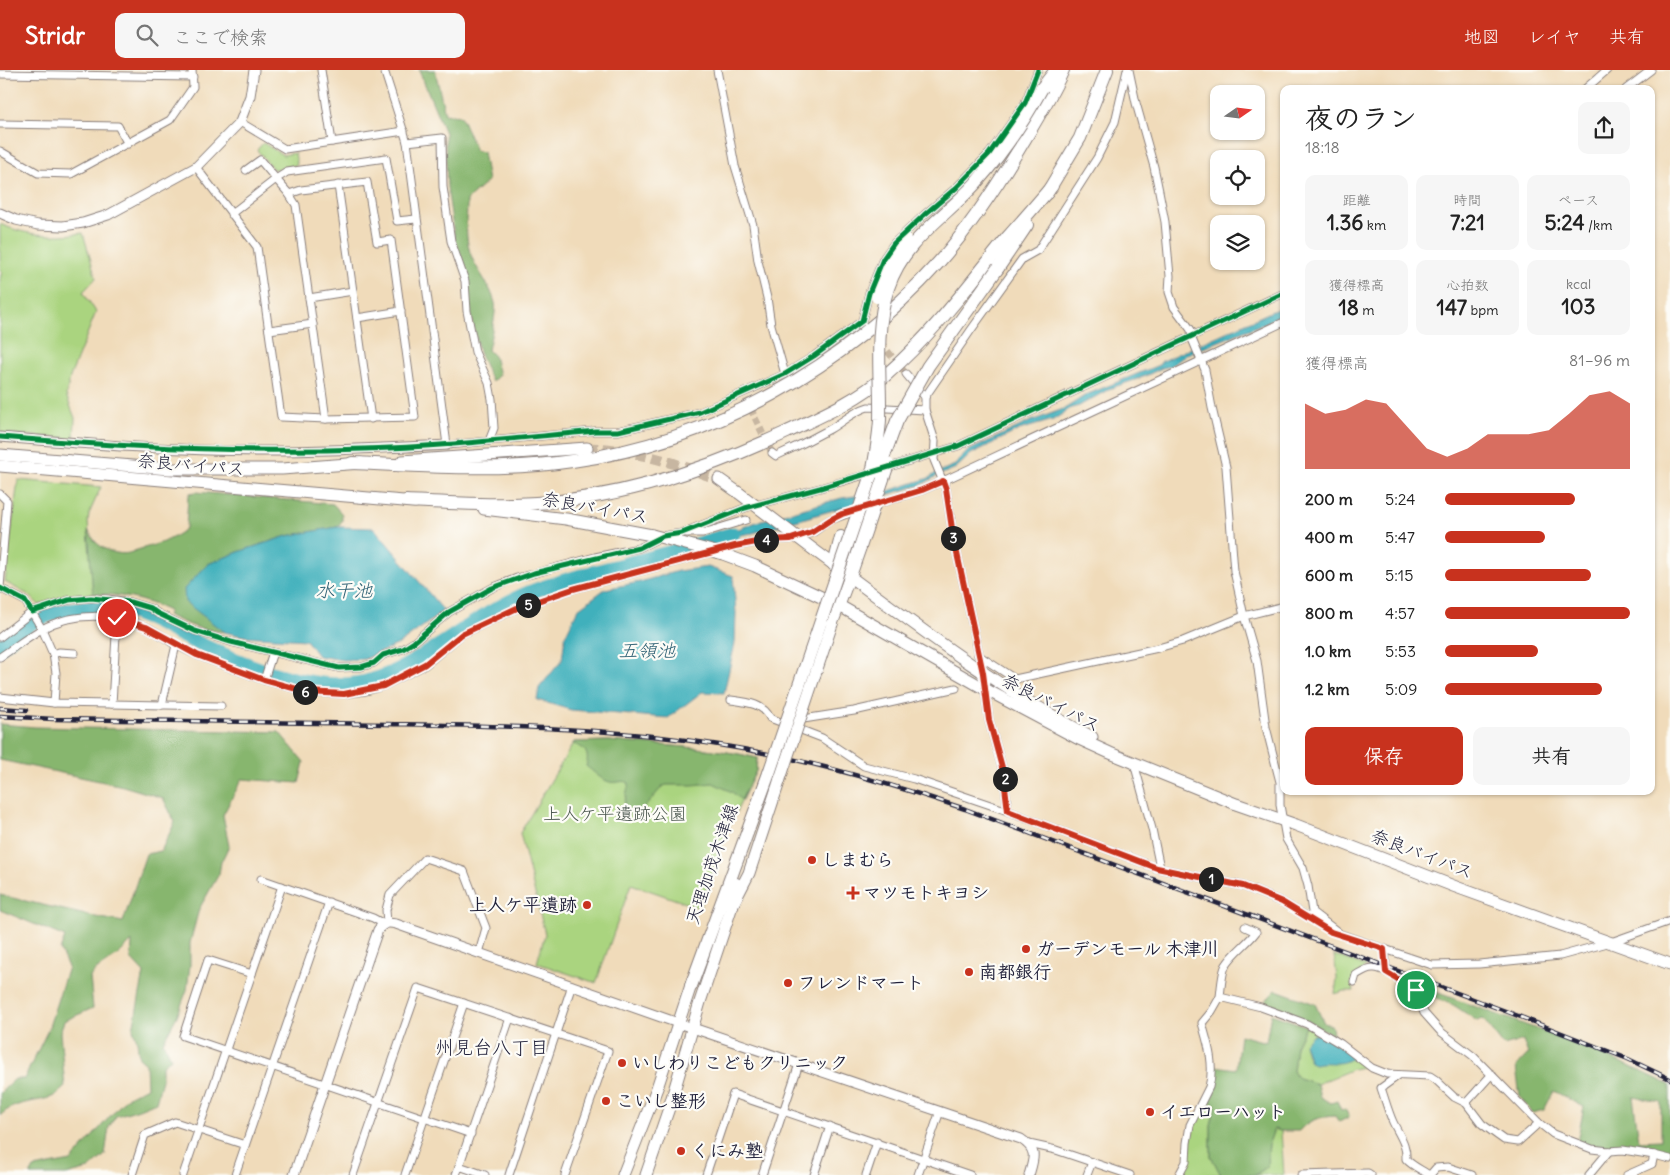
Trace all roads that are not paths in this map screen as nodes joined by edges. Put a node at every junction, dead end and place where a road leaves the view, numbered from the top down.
1 (254, 70) edge
2 (321, 70) edge
3 (384, 70) edge
4 (717, 70) edge
5 (1038, 70) edge
6 (1056, 70) edge
7 (1063, 70) edge
8 (1107, 70) edge
9 (1128, 70) edge
10 (1608, 70) edge
11 (1650, 70) edge
12 (0, 74) edge
13 (193, 74) edge
14 (1589, 85) edge
15 (1631, 85) edge
16 (240, 122) junction
17 (0, 124) edge
18 (404, 131) junction
19 (332, 142) junction
20 (407, 142) junction
21 (128, 144) junction
22 (0, 151) edge
23 (196, 167) junction
24 (246, 170) dead end
25 (276, 179) junction
26 (338, 185) junction
27 (1052, 186) junction
28 (289, 194) junction
29 (956, 203) junction
30 (0, 213) edge
31 (231, 214) junction
32 (416, 219) junction
33 (998, 268) junction
34 (353, 291) junction
35 (1280, 296) edge
36 (309, 298) junction
37 (401, 311) junction
38 (357, 318) junction
39 (313, 324) junction
40 (1280, 324) edge
41 (269, 330) junction
42 (1192, 338) junction
43 (1201, 359) junction
44 (785, 374) junction
45 (906, 374) tunnel mouth
46 (925, 396) junction
47 (925, 410) junction
48 (326, 419) junction
49 (371, 419) junction
50 (0, 437) edge
51 (489, 441) junction
52 (447, 444) junction
53 (587, 448) tunnel mouth
54 (772, 453) dead end
55 (0, 455) edge
56 (934, 457) junction
57 (352, 463) junction
58 (0, 466) edge
59 (719, 478) tunnel mouth
60 (942, 480) junction
61 (0, 494) edge
62 (406, 501) junction
63 (746, 520) dead end
64 (682, 533) junction
65 (834, 565) junction
66 (850, 576) junction
67 (0, 588) edge
68 (824, 598) junction
69 (838, 605) junction
70 (1280, 607) edge
71 (33, 615) junction
72 (1244, 616) junction
73 (117, 618) junction
74 (41, 627) junction
75 (0, 637) edge
76 (176, 645) junction
77 (75, 652) dead end
78 (273, 652) junction
79 (53, 654) junction
80 (978, 655) junction
81 (0, 657) edge
82 (983, 673) junction
83 (264, 680) junction
84 (956, 688) dead end
85 (985, 689) junction
86 (0, 697) edge
87 (731, 700) dead end
88 (54, 703) junction
89 (112, 704) junction
90 (162, 704) junction
91 (221, 706) dead end
92 (789, 725) junction
93 (1134, 762) junction
94 (771, 775) junction
95 (1008, 811) junction
96 (1283, 820) junction
97 (1160, 868) junction
98 (261, 879) dead end
99 (282, 886) junction
100 (328, 902) junction
101 (732, 906) joint
102 (1670, 921) edge
103 (385, 923) junction
104 (1244, 927) dead end
105 (1341, 934) junction
106 (1611, 942) junction
107 (1384, 949) junction
108 (479, 953) junction
109 (1670, 964) edge
110 (1386, 972) junction
111 (252, 974) junction
112 (1354, 982) dead end
113 (572, 985) junction
114 (691, 986) joint
115 (1220, 997) junction
116 (464, 1003) junction
117 (510, 1018) junction
118 (678, 1023) junction
119 (693, 1028) junction
120 (556, 1034) junction
121 (226, 1052) junction
122 (799, 1064) junction
123 (272, 1067) junction
124 (1492, 1074) junction
125 (1400, 1075) junction
126 (325, 1085) junction
127 (377, 1103) junction
128 (1466, 1103) junction
129 (784, 1111) junction
130 (940, 1112) junction
131 (424, 1119) junction
132 (1539, 1123) junction
133 (830, 1126) junction
134 (199, 1130) junction
135 (471, 1134) junction
136 (877, 1142) junction
137 (1029, 1144) junction
138 (245, 1146) junction
139 (1609, 1151) junction
140 (1654, 1155) junction
141 (924, 1158) junction
142 (1670, 1159) edge
143 (1092, 1162) junction
144 (460, 1166) junction
145 (132, 1175) edge
146 (183, 1175) edge
147 (235, 1175) edge
148 (294, 1175) edge
149 (353, 1175) edge
150 (405, 1175) edge
151 (456, 1175) edge
152 (485, 1175) edge
153 (509, 1175) edge
154 (565, 1175) edge
155 (623, 1175) edge
156 (646, 1175) edge
157 (706, 1175) edge
158 (762, 1175) edge
159 (814, 1175) edge
160 (866, 1175) edge
161 (918, 1175) edge
162 (970, 1175) edge
163 (1028, 1175) edge
164 (1087, 1175) edge
165 (1130, 1175) edge
166 (1179, 1175) edge
167 (1301, 1175) edge
168 (1371, 1175) edge
169 (1429, 1175) edge
170 (1472, 1175) edge
171 (1589, 1175) edge
172 (1627, 1175) edge

1 - 16 street
2 - 19 street
3 - 18 street
4 - 44 street
5 - 44 street
6 - 29 highway, bridge
7 - 57 highway
8 - 27 highway
9 - 42 street
9 - 46 street
10 - 14 street
11 - 15 street
12 - 13 street
13 - 21 street
16 - 19 street
16 - 23 street
17 - 21 street
18 - 19 street
18 - 20 street
20 - 32 street
20 - 51 street
21 - 22 street
23 - 30 street
23 - 31 street
24 - 25 street
25 - 28 street
25 - 31 street
25 - 32 street
26 - 28 street
26 - 34 street
26 - 37 street
27 - 33 highway
27 - 62 highway
28 - 36 street
29 - 65 highway, bridge
29 - 94 highway, bridge
31 - 41 street
32 - 52 street
33 - 66 highway, bridge
33 - 94 highway, bridge
34 - 36 street
34 - 38 street
35 - 42 street
36 - 39 street
37 - 38 street
37 - 49 street
38 - 49 street
39 - 41 street
39 - 48 street
40 - 43 street
41 - 48 street
42 - 43 street
42 - 56 street
43 - 60 street
43 - 72 street
44 - 51 street
45 - 46 street
46 - 47 street
47 - 54 street
47 - 56 street
48 - 49 street
50 - 52 street
51 - 52 street
53 - 57 main road, 奈良バイパス
55 - 57 main road, 奈良バイパス
56 - 60 street
56 - 64 street
58 - 62 main road, 奈良バイパス
59 - 65 main road, 奈良バイパス, bridge
60 - 80 street
60 - 83 street
61 - 67 street
62 - 68 main road, 奈良バイパス, bridge
63 - 64 street
64 - 78 street
65 - 66 main road, 奈良バイパス
65 - 68 main road
66 - 69 main road
66 - 82 main road, 奈良バイパス
67 - 71 street
68 - 69 main road, 奈良バイパス
68 - 94 main road
69 - 85 main road, 奈良バイパス
69 - 94 main road, bridge
70 - 72 street
71 - 74 street
71 - 75 street
71 - 78 street
72 - 80 street
72 - 96 street
73 - 74 street
73 - 76 street
73 - 89 street
74 - 79 street
74 - 81 street
76 - 83 street
76 - 90 street
77 - 79 street
78 - 83 street
79 - 88 street
80 - 82 street
82 - 85 street
82 - 93 main road, 奈良バイパス
84 - 92 street
85 - 93 main road, 奈良バイパス
85 - 95 street
86 - 88 street
87 - 92 street
88 - 89 street
89 - 90 street
90 - 91 street
92 - 95 street
93 - 96 main road, 奈良バイパス
93 - 97 street
94 - 101 highway
94 - 114 highway
95 - 97 street
96 - 105 street
96 - 106 main road, 奈良バイパス
97 - 105 street
98 - 99 street
99 - 100 street
99 - 111 street
100 - 103 street
100 - 123 street
101 - 119 main road, 天理加茂木津線
102 - 106 street
103 - 108 street
103 - 108 street
103 - 126 street
104 - 115 street
105 - 107 street
106 - 107 street
106 - 109 main road, 奈良バイパス
107 - 110 street
108 - 113 street
110 - 112 street
110 - 124 street
111 - 121 street
111 - 121 street
113 - 118 street
113 - 120 street
114 - 118 main road
115 - 125 street
115 - 166 street
116 - 117 street
116 - 127 street
116 - 131 street
117 - 120 street
117 - 135 street
118 - 119 street
118 - 155 main road
119 - 122 street
119 - 156 main road, 天理加茂木津線
120 - 153 street
120 - 154 street
121 - 123 street
121 - 134 street
122 - 129 street
122 - 130 street
123 - 126 street
123 - 138 street
124 - 128 street
124 - 132 street
125 - 128 street
125 - 169 street
126 - 127 street
126 - 148 street
127 - 131 street
127 - 149 street
128 - 132 street
129 - 133 street
129 - 157 street
129 - 158 street
130 - 137 street
130 - 141 street
131 - 135 street
131 - 150 street
132 - 139 street
133 - 136 street
133 - 159 street
134 - 138 street
134 - 145 street
134 - 146 street
135 - 144 street
136 - 141 street
136 - 160 street
137 - 143 street
137 - 163 street
138 - 147 street
139 - 140 street
139 - 171 street
140 - 142 street
140 - 172 street
141 - 161 street
141 - 162 street
143 - 164 street
143 - 165 street
144 - 151 street
144 - 152 street
167 - 168 street
169 - 170 street

